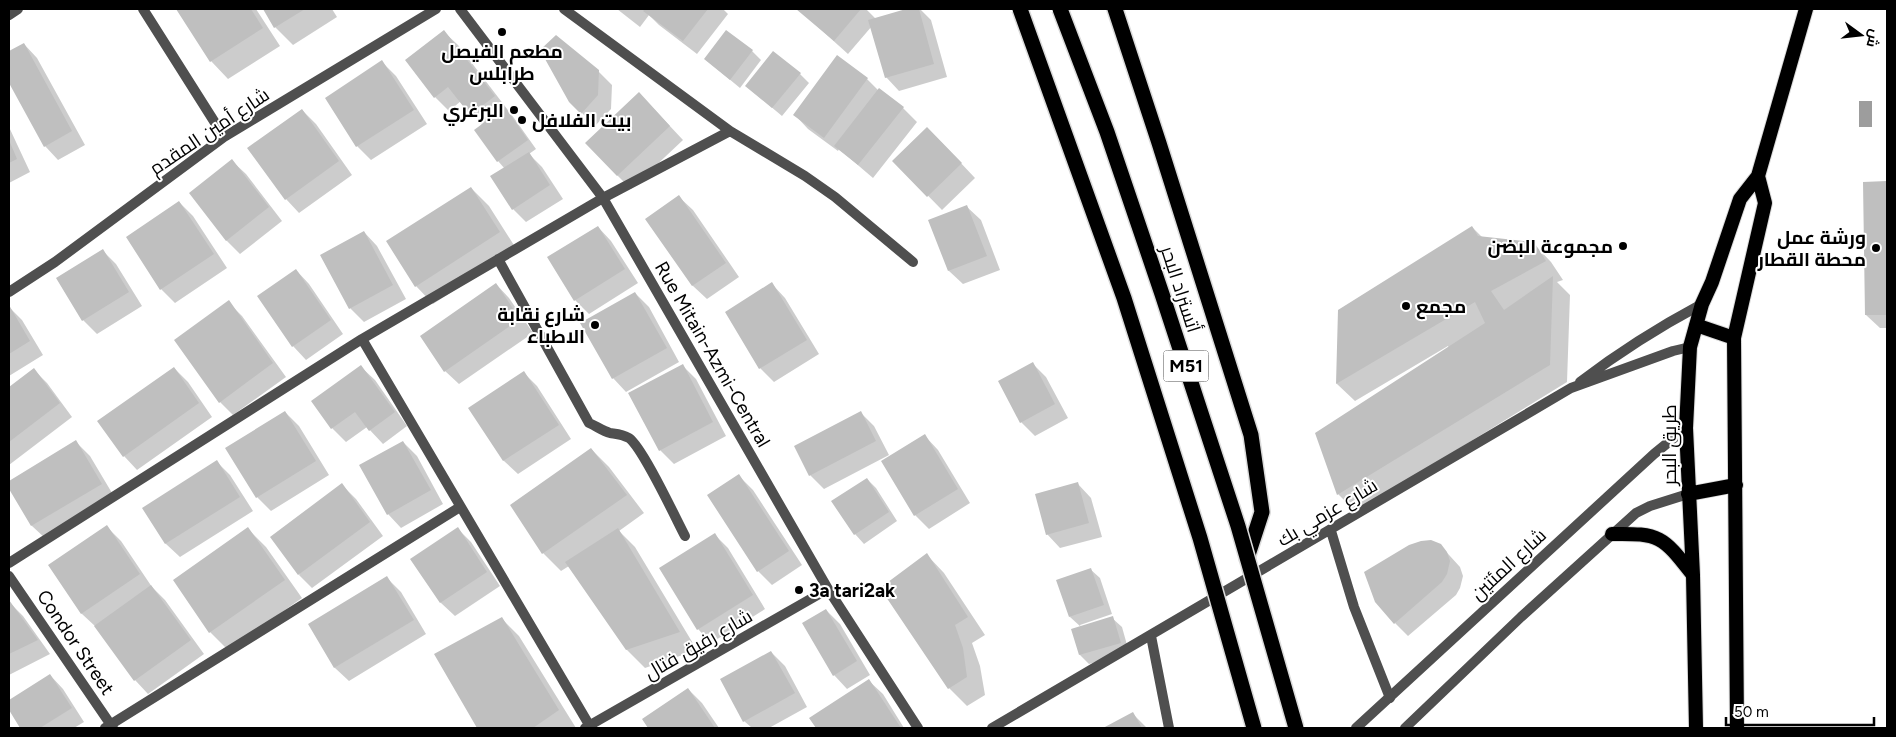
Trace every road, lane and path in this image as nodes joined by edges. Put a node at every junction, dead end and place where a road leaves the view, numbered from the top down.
1 (18, 9) edge
2 (143, 9) edge
3 (436, 9) edge
4 (460, 9) edge
5 (564, 9) edge
6 (1020, 9) edge
7 (1060, 9) edge
8 (1115, 9) edge
9 (1806, 9) edge
10 (9, 15) edge
11 (730, 131) junction
12 (224, 137) junction
13 (1758, 176) junction
14 (603, 198) junction
15 (498, 259) junction
16 (913, 262) dead end
17 (9, 292) edge
18 (1702, 304) junction
19 (1696, 325) junction
20 (1734, 338) junction
21 (362, 339) junction
22 (1690, 347) junction
23 (1571, 388) junction
24 (1686, 428) junction
25 (1736, 485) junction
26 (1688, 494) junction
27 (460, 507) junction
28 (1331, 531) junction
29 (1612, 534) junction
30 (685, 536) dead end
31 (1247, 558) junction
32 (9, 563) edge
33 (9, 576) edge
34 (1693, 576) junction
35 (828, 589) junction
36 (1151, 636) junction
37 (1390, 698) junction
38 (110, 727) edge
39 (588, 727) edge
40 (918, 728) edge
41 (992, 728) edge
42 (1169, 728) edge
43 (1254, 728) edge
44 (1296, 728) edge
45 (1356, 728) edge
46 (1405, 728) edge
47 (1696, 728) edge
48 (1737, 728) edge

1 - 10 street
2 - 12 street
3 - 12 street, شارع أمين المقدم
4 - 14 street, Rue Mitain-Azmi-Central
5 - 11 street
6 - 43 highway, M51, bridge
7 - 31 highway, أتستراد البحر / M51, bridge
8 - 31 highway
9 - 13 highway, طريق البحر
11 - 14 street
11 - 16 street
12 - 17 street, شارع أمين المقدم
13 - 18 highway, طريق البحر
13 - 20 highway
14 - 15 street
14 - 35 street, Rue Mitain-Azmi-Central
15 - 21 street
15 - 30 street
18 - 19 highway, طريق البحر
18 - 23 street
19 - 20 highway
19 - 22 highway, طريق البحر
20 - 25 highway
21 - 27 street
21 - 32 street
22 - 23 street, شارع عزمي بك
22 - 24 highway, طريق البحر
23 - 28 street, شارع عزمي بك
24 - 26 highway, طريق البحر
24 - 37 street, شارع المئتين
25 - 26 highway
25 - 48 highway
26 - 29 street
26 - 34 highway, طريق البحر
27 - 38 street
27 - 39 street
28 - 36 street, شارع عزمي بك
28 - 37 street
29 - 34 highway
29 - 46 street
31 - 44 highway, أتستراد البحر / M51, bridge
33 - 38 street, Condor Street
34 - 47 highway, طريق البحر
35 - 39 street, شارع رفيق فتال
35 - 40 street, Rue Mitain-Azmi-Central
36 - 41 street, شارع عزمي بك
36 - 42 street
37 - 45 street, شارع المئتين

